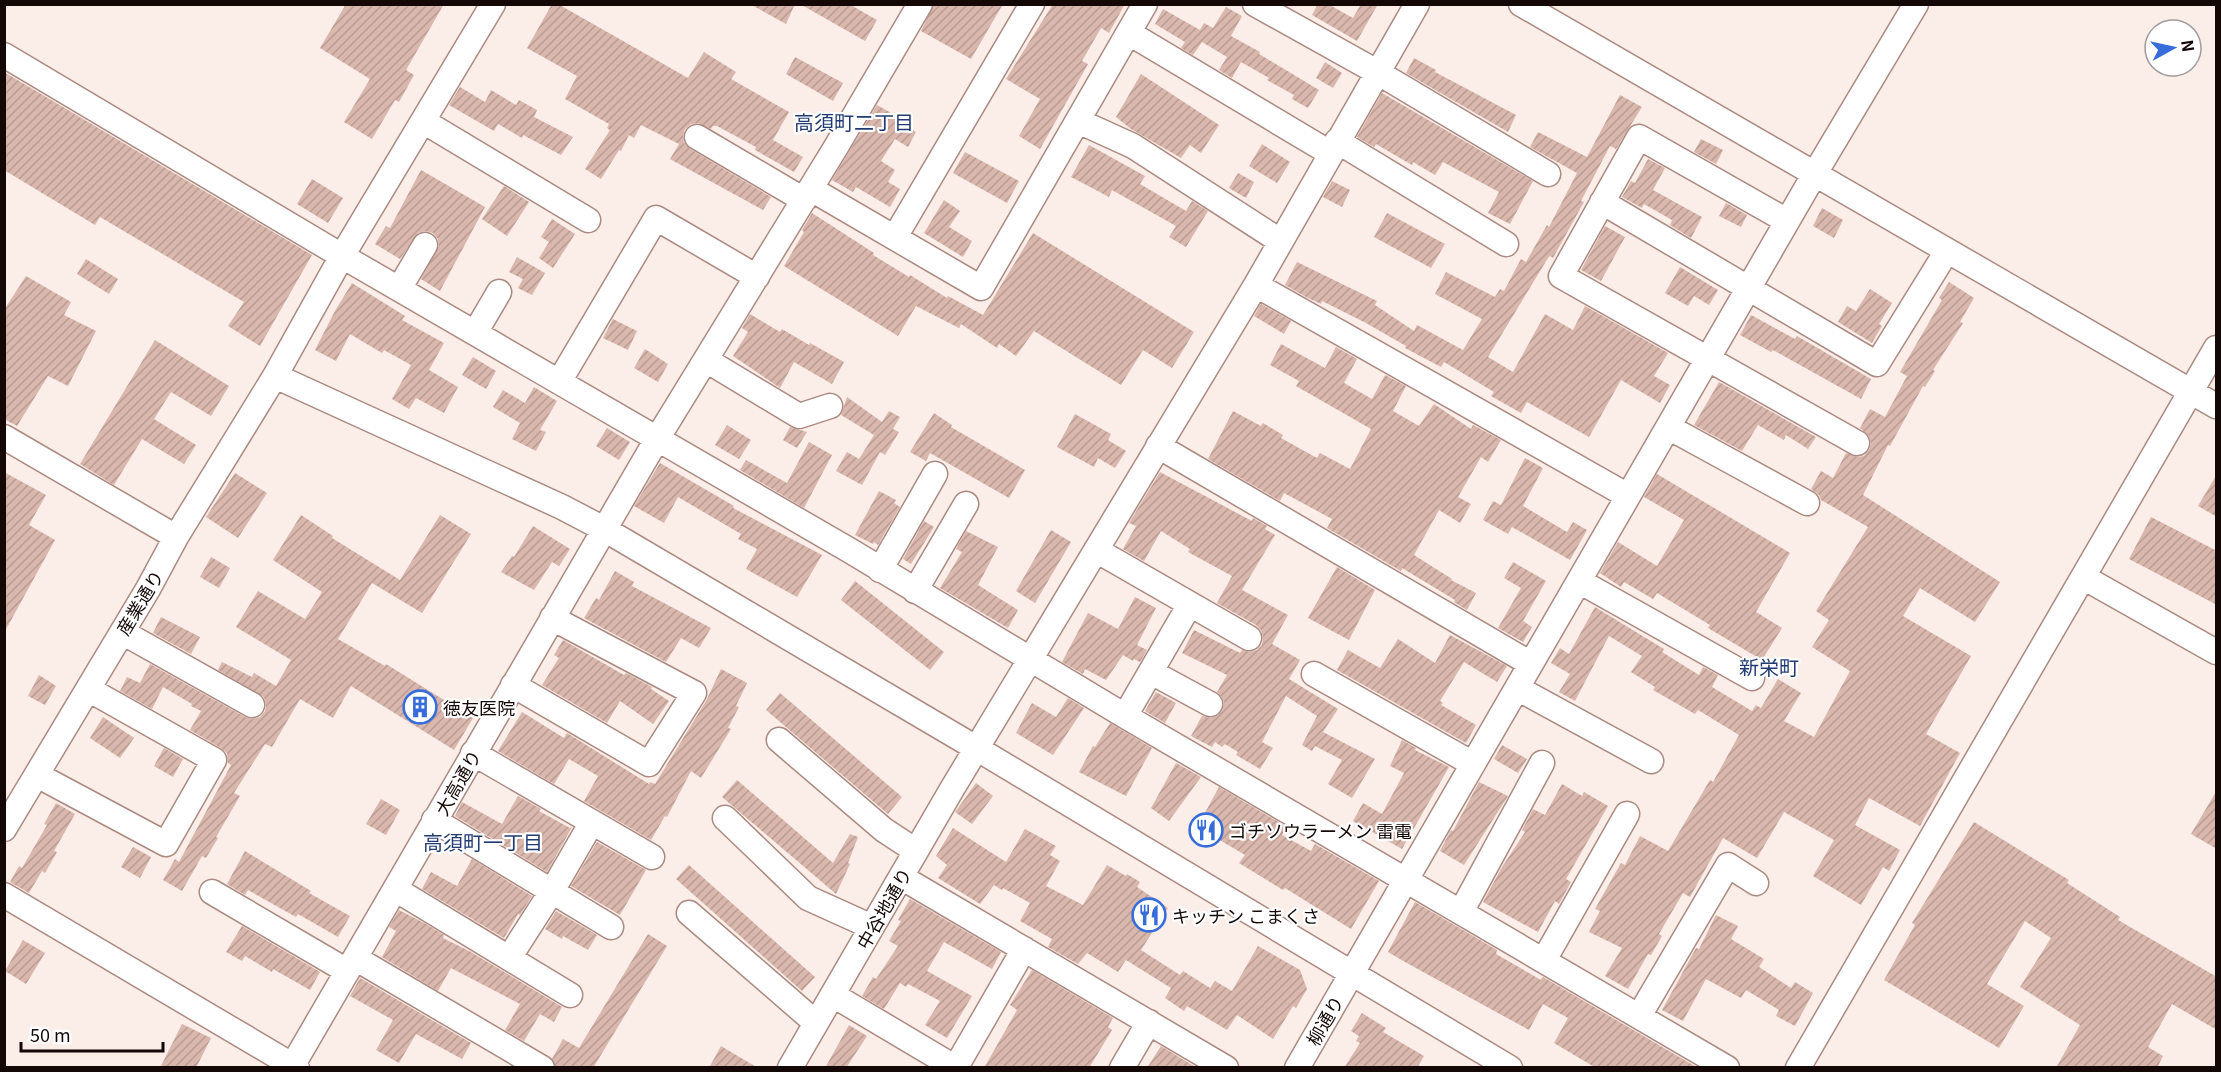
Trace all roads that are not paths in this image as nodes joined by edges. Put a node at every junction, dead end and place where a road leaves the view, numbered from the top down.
1 (493, 4) edge
2 (920, 4) edge
3 (1032, 4) edge
4 (1145, 4) edge
5 (1255, 4) edge
6 (1417, 4) edge
7 (1521, 4) edge
8 (1916, 4) edge
9 (1129, 33) junction
10 (4, 55) edge
11 (1377, 72) junction
12 (423, 121) junction
13 (1078, 121) junction
14 (697, 137) dead end
15 (1334, 147) junction
16 (1548, 174) dead end
17 (1814, 175) junction
18 (808, 194) junction
19 (1602, 202) junction
20 (588, 220) dead end
21 (1787, 221) junction
22 (895, 237) junction
23 (1280, 241) junction
24 (1506, 244) dead end
25 (425, 245) dead end
26 (1947, 252) junction
27 (342, 256) junction
28 (757, 277) junction
29 (1256, 285) junction
30 (1749, 288) junction
31 (399, 289) junction
32 (499, 292) dead end
33 (475, 333) junction
34 (2217, 348) edge
35 (706, 360) junction
36 (1707, 360) junction
37 (275, 376) junction
38 (559, 382) junction
39 (2191, 391) junction
40 (830, 406) dead end
41 (2217, 406) edge
42 (1668, 427) junction
43 (4, 437) edge
44 (657, 439) junction
45 (1857, 443) dead end
46 (1158, 446) junction
47 (935, 474) dead end
48 (1628, 496) junction
49 (1807, 503) dead end
50 (966, 504) dead end
51 (604, 529) junction
52 (176, 537) junction
53 (1096, 550) junction
54 (880, 570) junction
55 (2083, 577) junction
56 (1579, 581) junction
57 (915, 591) junction
58 (1190, 604) junction
59 (552, 618) junction
60 (122, 632) junction
61 (1249, 639) dead end
62 (2216, 652) edge
63 (1031, 660) junction
64 (1531, 664) junction
65 (1150, 672) junction
66 (1314, 674) dead end
67 (1752, 678) dead end
68 (513, 685) junction
69 (1517, 688) junction
70 (88, 689) junction
71 (1210, 704) dead end
72 (252, 705) dead end
73 (1125, 716) junction
74 (779, 740) dead end
75 (976, 748) junction
76 (474, 753) junction
77 (1651, 761) dead end
78 (1542, 763) dead end
79 (1473, 764) junction
80 (37, 776) junction
81 (1627, 814) dead end
82 (725, 818) dead end
83 (434, 820) junction
84 (592, 822) junction
85 (4, 829) edge
86 (916, 851) junction
87 (652, 857) dead end
88 (901, 877) junction
89 (1406, 879) junction
90 (1756, 883) dead end
91 (395, 889) junction
92 (552, 891) junction
93 (212, 892) dead end
94 (4, 895) edge
95 (1461, 912) junction
96 (689, 913) dead end
97 (611, 927) dead end
98 (872, 927) junction
99 (1024, 949) junction
100 (509, 958) junction
101 (1544, 960) junction
102 (351, 964) junction
103 (1352, 972) junction
104 (570, 995) dead end
105 (833, 995) junction
106 (1639, 1016) junction
107 (1149, 1022) junction
108 (816, 1023) junction
109 (294, 1067) edge
110 (956, 1067) edge
111 (542, 1068) edge
112 (790, 1068) edge
113 (1122, 1068) edge
114 (1226, 1068) edge
115 (1297, 1068) edge
116 (1510, 1068) edge
117 (1727, 1068) edge
118 (1798, 1068) edge

1 - 12 street, 産業通り
2 - 18 street, 大高通り
3 - 22 street
4 - 9 street
5 - 11 street
6 - 11 street, 中谷地通り
7 - 17 street
8 - 17 street, 柳通り
9 - 13 street
9 - 15 street
10 - 27 street
11 - 15 street, 中谷地通り
11 - 16 street
12 - 20 street
12 - 27 street, 産業通り
13 - 22 street
13 - 23 street
14 - 18 street
15 - 23 street, 中谷地通り
15 - 24 street
17 - 21 street, 柳通り
17 - 26 street
18 - 22 street
18 - 28 street, 大高通り
19 - 21 street
19 - 30 street
19 - 36 street
21 - 30 street, 柳通り
23 - 29 street, 中谷地通り
25 - 31 street
26 - 30 street
26 - 39 street
27 - 31 street
27 - 37 street, 産業通り
28 - 35 street, 大高通り
28 - 38 street
29 - 46 street, 中谷地通り
29 - 48 street
30 - 36 street, 柳通り
31 - 33 street
32 - 33 street
33 - 38 street
34 - 39 street
35 - 40 street
35 - 44 street, 大高通り
36 - 42 street, 柳通り
36 - 45 street
37 - 51 street
37 - 52 street, 産業通り
38 - 44 street
39 - 41 street
39 - 55 street
42 - 48 street, 柳通り
42 - 49 street
43 - 52 street
44 - 51 street, 大高通り
44 - 54 street
46 - 53 street, 中谷地通り
46 - 64 street
47 - 54 street
48 - 56 street, 柳通り
50 - 57 street
51 - 59 street, 大高通り
51 - 75 street
52 - 60 street, 産業通り
53 - 58 street
53 - 63 street, 中谷地通り
54 - 57 street
55 - 62 street
55 - 118 street
56 - 64 street, 柳通り
56 - 67 street
57 - 63 street
58 - 61 street
58 - 65 street
59 - 68 street, 大高通り
59 - 68 street
60 - 70 street, 産業通り
60 - 72 street
63 - 73 street
63 - 75 street, 中谷地通り
64 - 69 street, 柳通り
65 - 71 street
65 - 73 street
66 - 79 street
68 - 76 street, 大高通り
69 - 77 street
69 - 79 street, 柳通り
70 - 80 street, 産業通り
70 - 80 street
73 - 89 street
74 - 86 street
75 - 86 street, 中谷地通り
75 - 103 street
76 - 83 street, 大高通り
76 - 84 street
78 - 95 street
79 - 89 street, 柳通り
80 - 85 street, 産業通り
81 - 101 street
82 - 98 street
83 - 91 street, 大高通り
83 - 92 street
84 - 87 street
84 - 92 street
86 - 88 street, 中谷地通り
88 - 98 street, 中谷地通り
88 - 99 street
89 - 95 street
89 - 103 street, 柳通り
90 - 106 street
91 - 100 street
91 - 102 street, 大高通り
92 - 97 street
92 - 100 street
93 - 102 street
94 - 109 street
95 - 101 street
96 - 108 street
98 - 105 street, 中谷地通り
99 - 107 street
99 - 110 street
100 - 104 street
101 - 106 street
102 - 109 street, 大高通り
102 - 111 street
103 - 115 street, 柳通り
103 - 116 street
105 - 108 street, 中谷地通り
105 - 110 street
106 - 117 street
107 - 113 street
107 - 114 street
108 - 112 street, 中谷地通り

